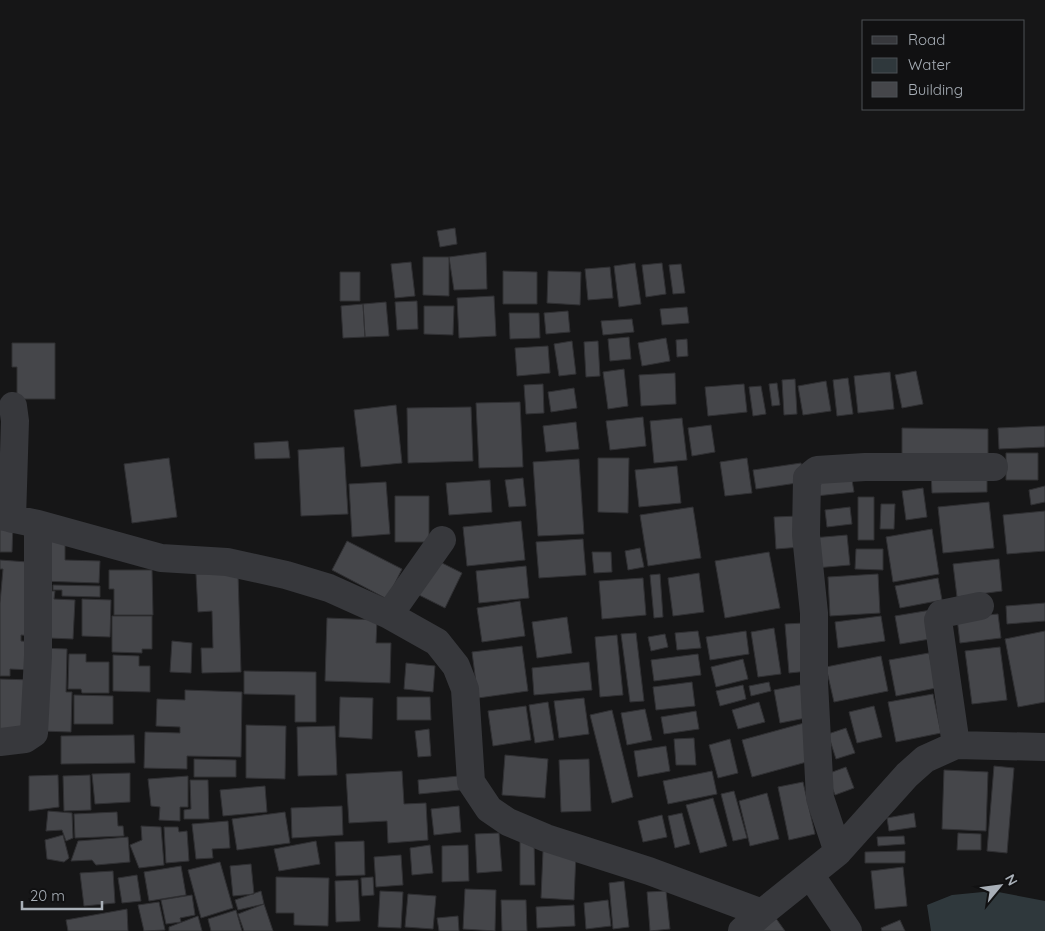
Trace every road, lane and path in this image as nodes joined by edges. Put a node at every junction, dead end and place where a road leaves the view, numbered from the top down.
1 (13, 406) dead end
2 (994, 467) dead end
3 (17, 520) edge
4 (442, 540) dead end
5 (980, 606) dead end
6 (389, 615) junction
7 (0, 742) edge
8 (956, 745) junction
9 (1045, 748) edge
10 (838, 852) junction
11 (811, 876) junction
12 (762, 913) junction
13 (742, 931) edge
14 (848, 931) edge

1 - 3 street
2 - 10 street
3 - 6 street
3 - 7 street
4 - 6 street
5 - 8 street
6 - 12 street
8 - 9 street
8 - 10 street
10 - 11 street
11 - 12 street
11 - 14 street
12 - 13 street

